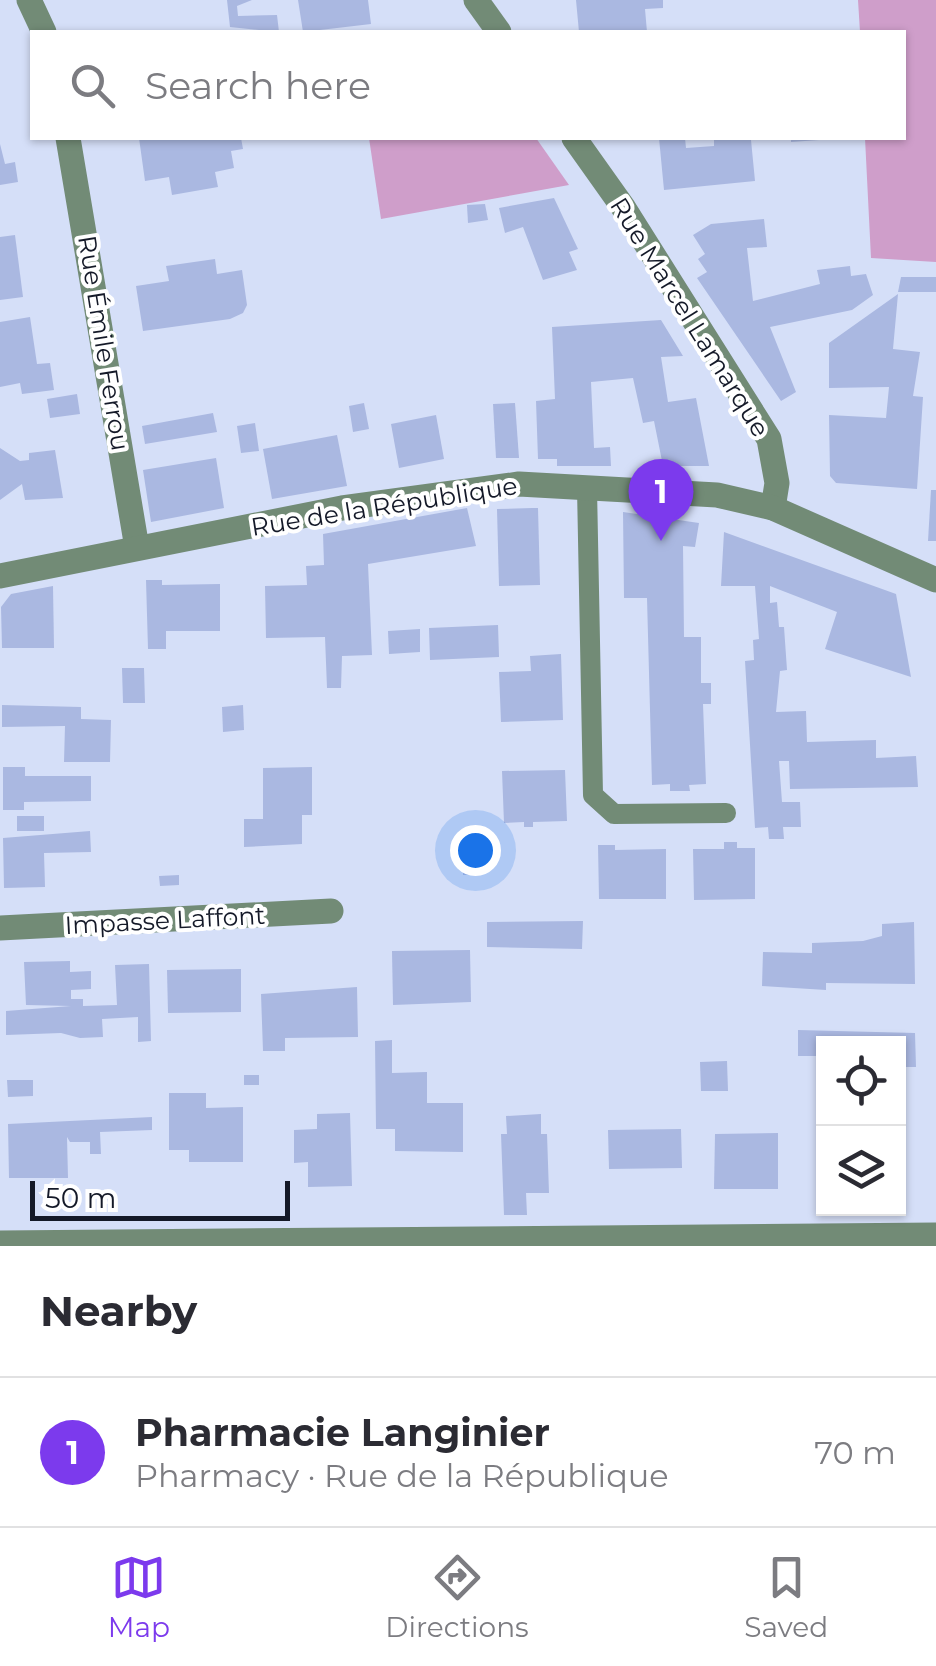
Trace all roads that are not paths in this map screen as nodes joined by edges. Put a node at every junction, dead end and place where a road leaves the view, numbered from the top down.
1 (29, 0) edge
2 (476, 0) edge
3 (43, 30) edge
4 (498, 30) edge
5 (68, 140) edge
6 (575, 140) edge
7 (587, 488) junction
8 (773, 508) junction
9 (137, 548) junction
10 (0, 576) edge
11 (936, 580) edge
12 (726, 813) dead end
13 (330, 911) dead end
14 (0, 928) edge
15 (936, 1234) edge
16 (0, 1242) edge

1 - 3 street
2 - 4 street
5 - 9 street, Rue Émile Ferrou
6 - 8 street, Rue Marcel Lamarque
7 - 8 street, Rue de la République
7 - 9 street, Rue de la République
7 - 12 lane
8 - 11 street, Rue de la République
9 - 10 street, Rue de la République
13 - 14 street, Impasse Laffont
15 - 16 street

